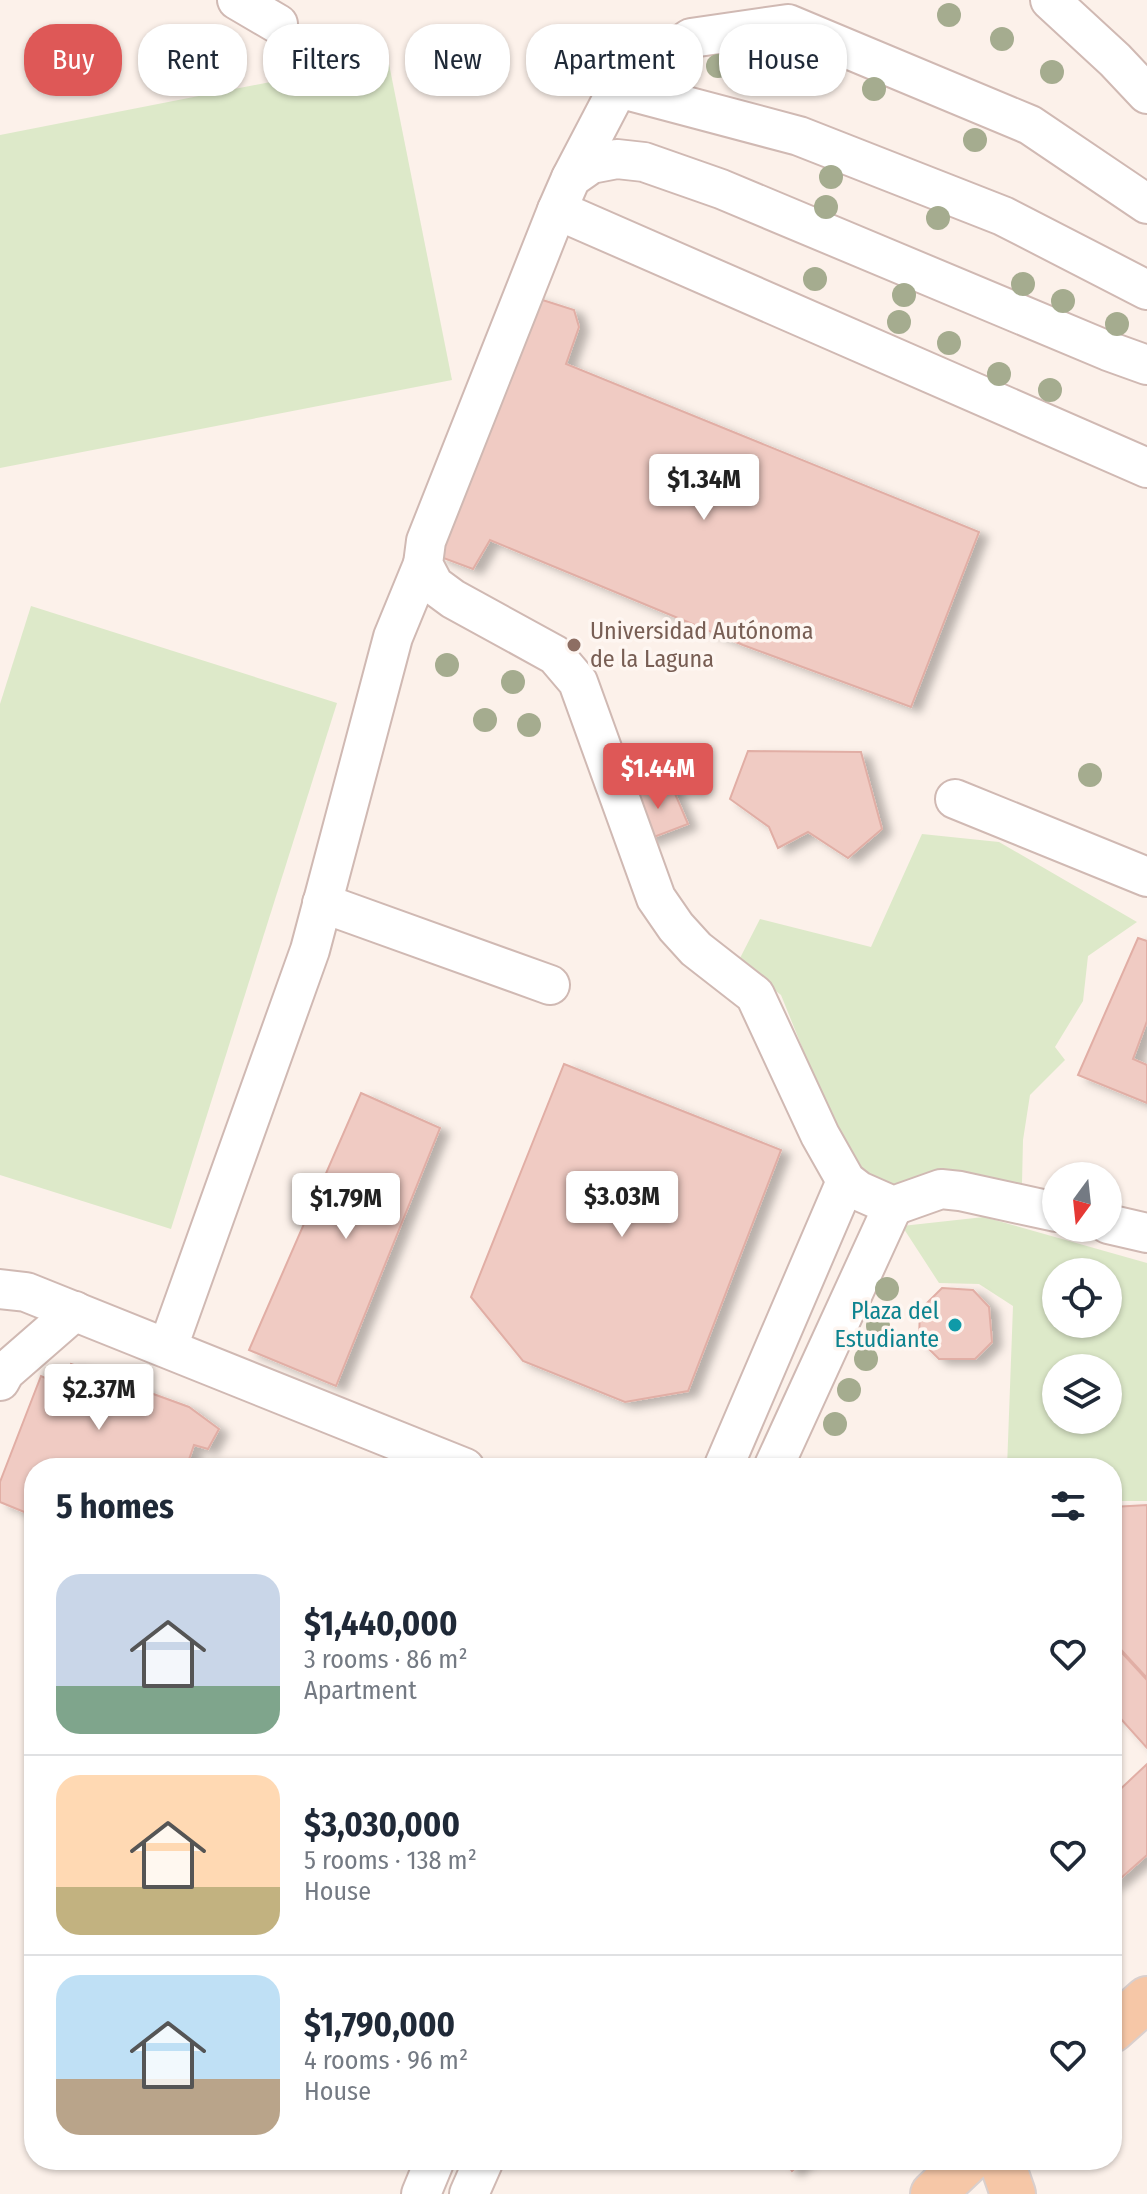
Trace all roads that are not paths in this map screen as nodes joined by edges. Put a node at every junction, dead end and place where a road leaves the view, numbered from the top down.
1 (237, 0) edge
2 (1050, 0) edge
3 (278, 24) dead end
4 (703, 36) edge
5 (1147, 94) edge
6 (614, 96) edge
7 (648, 96) edge
8 (564, 194) junction
9 (1147, 204) edge
10 (1147, 290) edge
11 (1147, 365) edge
12 (1147, 468) edge
13 (423, 564) junction
14 (955, 799) dead end
15 (1147, 877) edge
16 (322, 903) junction
17 (550, 985) dead end
18 (846, 1181) junction
19 (893, 1206) junction
20 (1042, 1209) edge
21 (1122, 1227) edge
22 (1147, 1233) edge
23 (0, 1289) edge
24 (75, 1311) junction
25 (168, 1347) junction
26 (0, 1381) edge
27 (439, 1458) edge
28 (729, 1458) edge
29 (778, 1458) edge
30 (1147, 1999) edge
31 (1122, 2021) edge
32 (431, 2170) edge
33 (480, 2170) edge
34 (958, 2170) edge
35 (1005, 2170) edge
36 (421, 2194) edge
37 (469, 2194) edge
38 (933, 2194) edge
39 (1013, 2194) edge

1 - 3 street
2 - 5 street
4 - 9 street
6 - 8 street
7 - 10 street
8 - 11 street
8 - 12 street
8 - 13 street
13 - 16 street
13 - 18 street
14 - 15 street
16 - 17 street
16 - 25 street
18 - 19 street
18 - 28 street
19 - 20 street
19 - 29 street
21 - 22 street
23 - 24 street
24 - 25 street
24 - 26 street
25 - 27 street
30 - 31 main road
32 - 36 street
33 - 37 street
34 - 38 main road
35 - 39 main road

